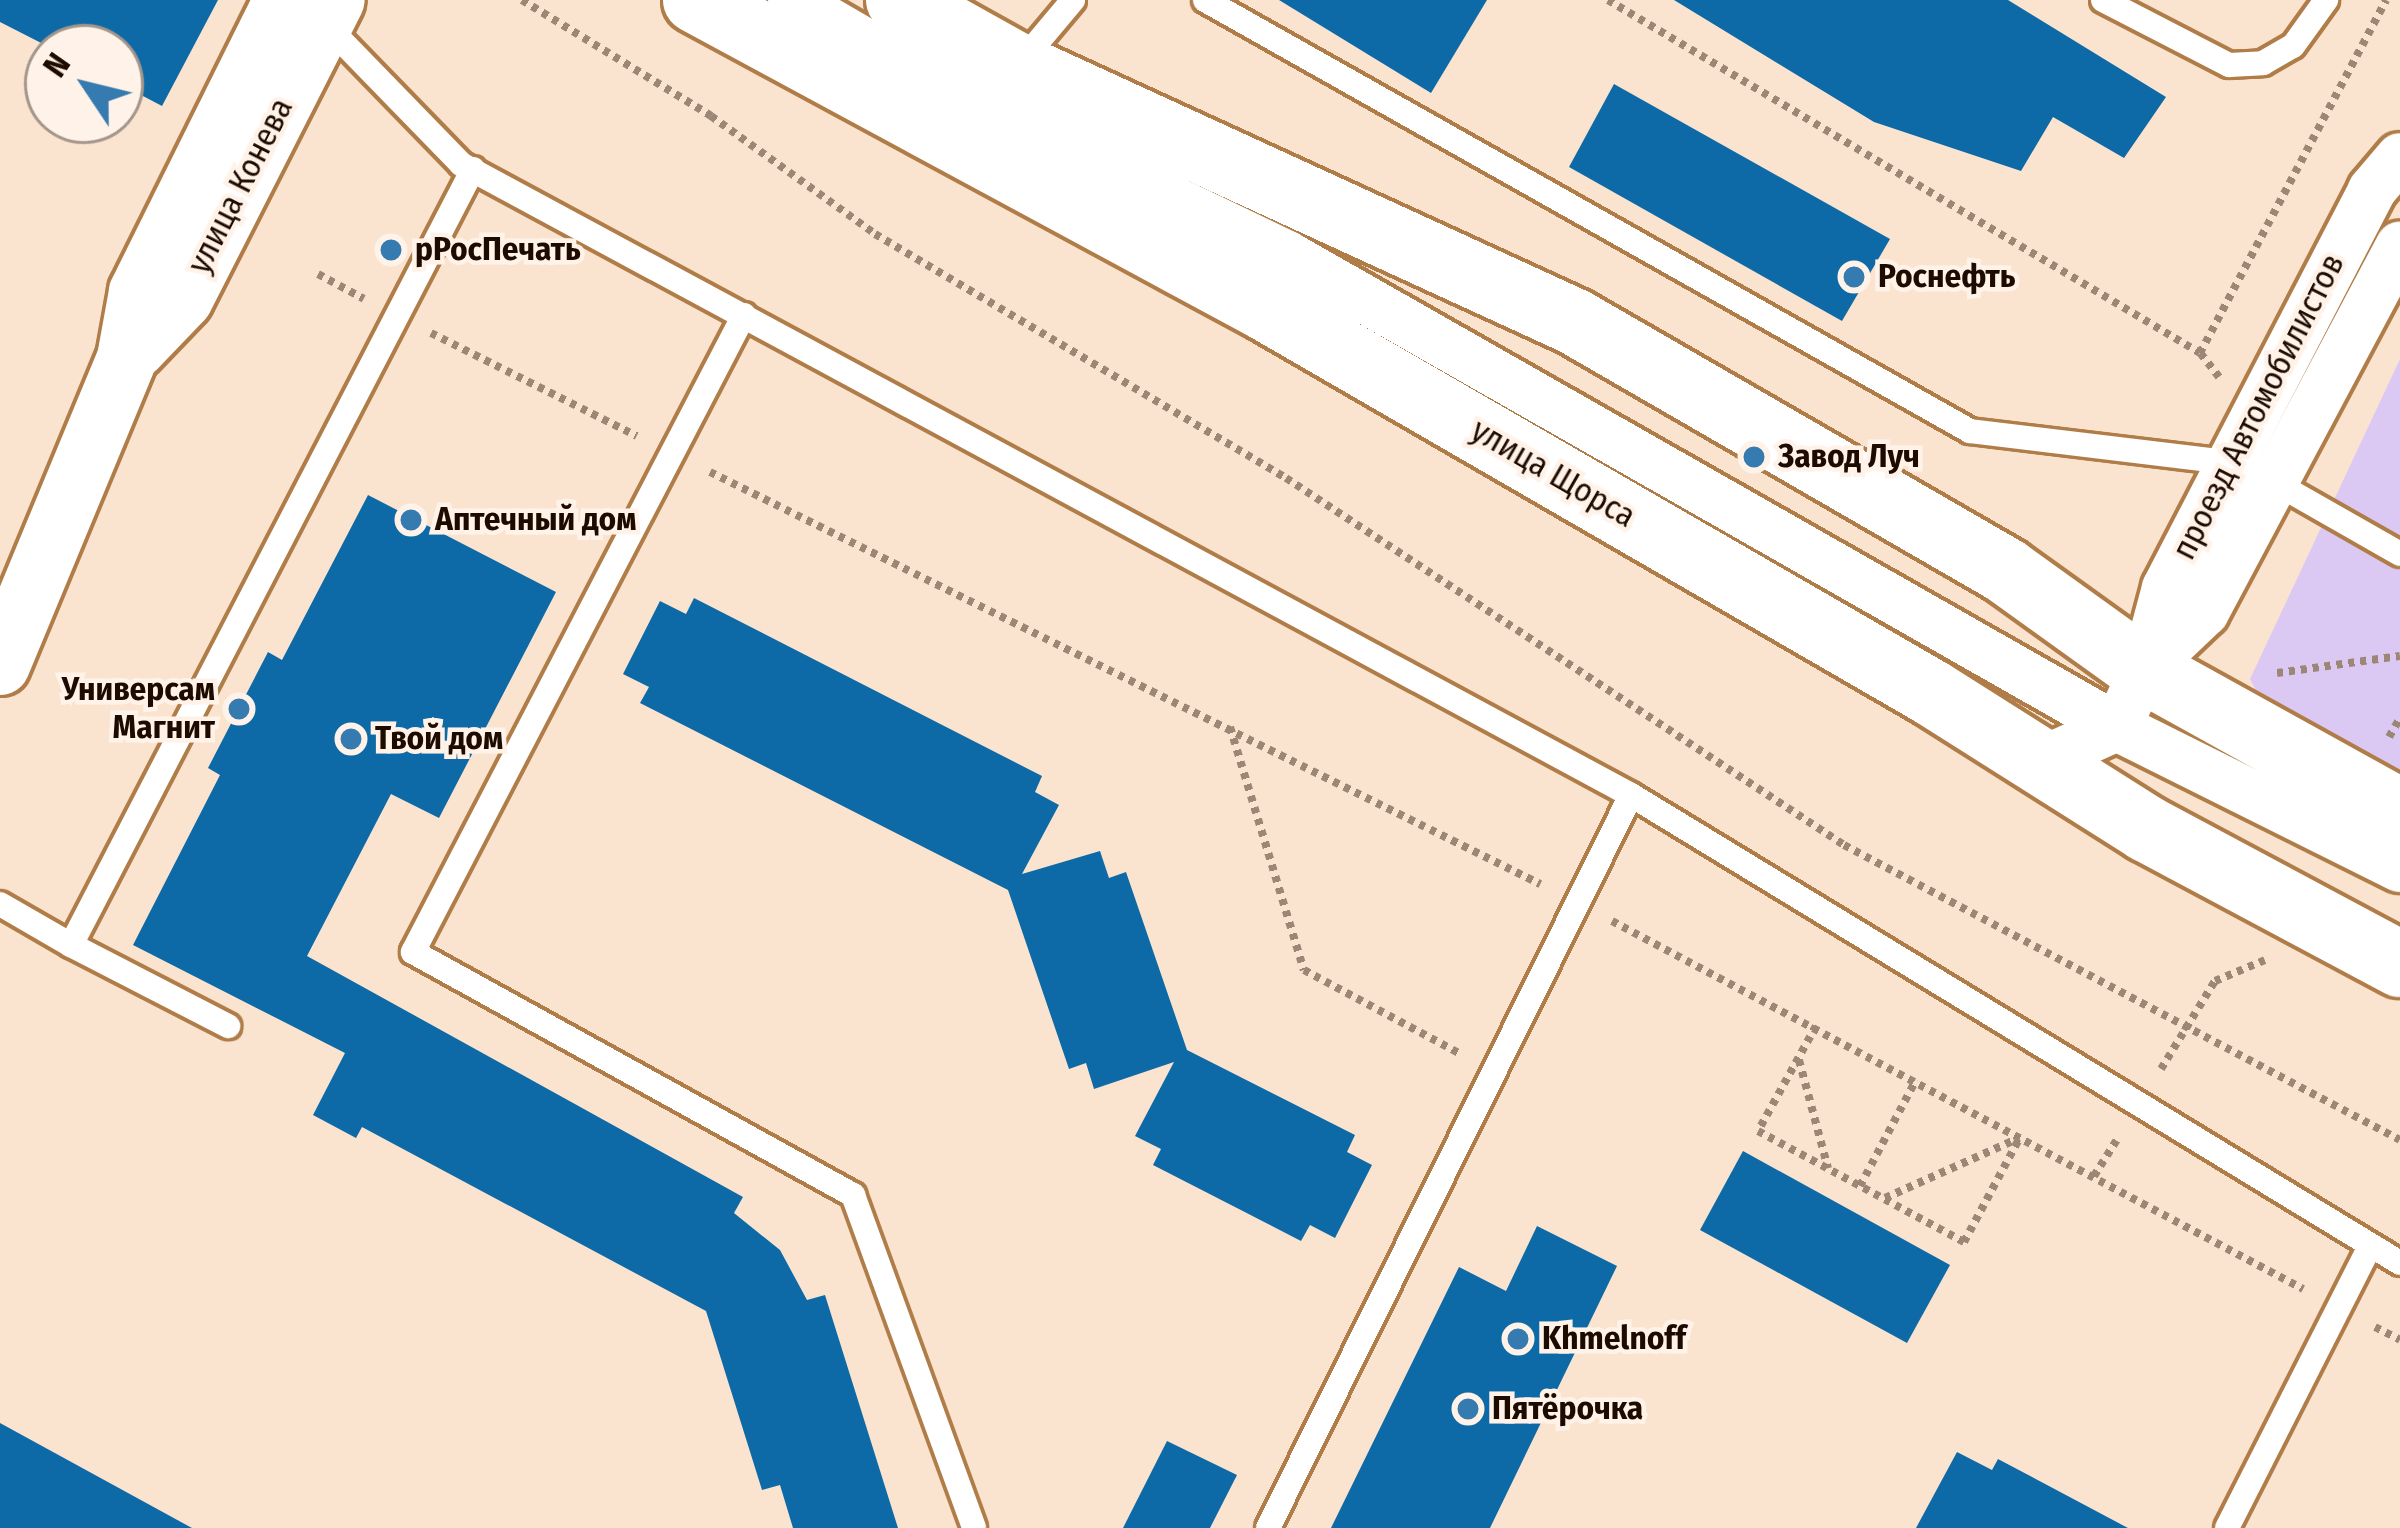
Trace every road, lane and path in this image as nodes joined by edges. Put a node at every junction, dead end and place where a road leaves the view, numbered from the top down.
1 (522, 0) edge
2 (696, 0) edge
3 (792, 0) edge
4 (899, 0) edge
5 (1073, 0) edge
6 (1205, 0) edge
7 (1609, 0) edge
8 (2103, 0) edge
9 (2326, 0) edge
10 (2386, 0) edge
11 (314, 8) edge
12 (1017, 65) junction
13 (2400, 157) edge
14 (473, 169) junction
15 (2400, 246) edge
16 (318, 274) dead end
17 (395, 315) junction
18 (744, 315) junction
19 (2200, 353) junction
20 (670, 452) junction
21 (2230, 461) junction
22 (2174, 462) junction
23 (2280, 483) junction
24 (2400, 554) edge
25 (2400, 656) edge
26 (0, 665) edge
27 (2260, 676) dead end
28 (2131, 699) junction
29 (1229, 726) junction
30 (2039, 762) junction
31 (1631, 795) junction
32 (2400, 812) edge
33 (2146, 830) junction
34 (2400, 868) edge
35 (1576, 903) junction
36 (0, 904) edge
37 (2293, 907) junction
38 (71, 945) junction
39 (2400, 964) edge
40 (228, 1026) dead end
41 (1816, 1026) junction
42 (2188, 1027) junction
43 (1798, 1058) junction
44 (1494, 1072) junction
45 (1916, 1080) junction
46 (2139, 1104) junction
47 (2020, 1137) junction
48 (2400, 1140) edge
49 (1828, 1169) junction
50 (2094, 1176) junction
51 (1860, 1186) junction
52 (1883, 1199) junction
53 (2370, 1246) junction
54 (2400, 1263) edge
55 (2339, 1308) junction
56 (2400, 1340) edge
57 (974, 1528) edge
58 (1268, 1528) edge
59 (2227, 1528) edge

1 - 42 path
2 - 30 main road, улица Щорса
3 - 28 street, улица Щорса
4 - 12 main road, улица Щорса
5 - 12 lane
6 - 22 lane
7 - 19 path
8 - 9 lane
10 - 19 path
11 - 14 lane
11 - 26 street, улица Конева
12 - 28 main road, улица Щорса
13 - 21 street, проезд Автомобилистов
14 - 17 lane
14 - 18 lane
15 - 23 street, проезд Автомобилистов
16 - 17 path
17 - 20 path
17 - 38 lane
18 - 20 lane
18 - 31 lane
19 - 22 path
20 - 29 path
20 - 57 lane
21 - 22 lane
21 - 23 lane
21 - 28 street, проезд Автомобилистов
23 - 24 lane
23 - 28 street, проезд Автомобилистов
25 - 27 path
28 - 30 street, проезд Автомобилистов
28 - 32 main road, улица Щорса
28 - 33 street
28 - 34 street, улица Щорса
29 - 35 path
29 - 44 path
30 - 33 main road, улица Щорса
31 - 35 lane
31 - 46 lane
33 - 37 main road, улица Щорса
35 - 41 path
35 - 44 lane
36 - 38 lane
37 - 39 main road, улица Щорса
37 - 42 path
38 - 40 lane
41 - 43 path
41 - 45 path
42 - 46 path
42 - 48 path
43 - 49 path
43 - 49 path
44 - 58 lane
45 - 47 path
45 - 51 path
46 - 50 path
46 - 53 lane
47 - 50 path
47 - 52 path
47 - 52 path
49 - 51 path
50 - 55 path
51 - 52 path
53 - 54 lane
53 - 55 lane
55 - 56 path
55 - 59 lane

